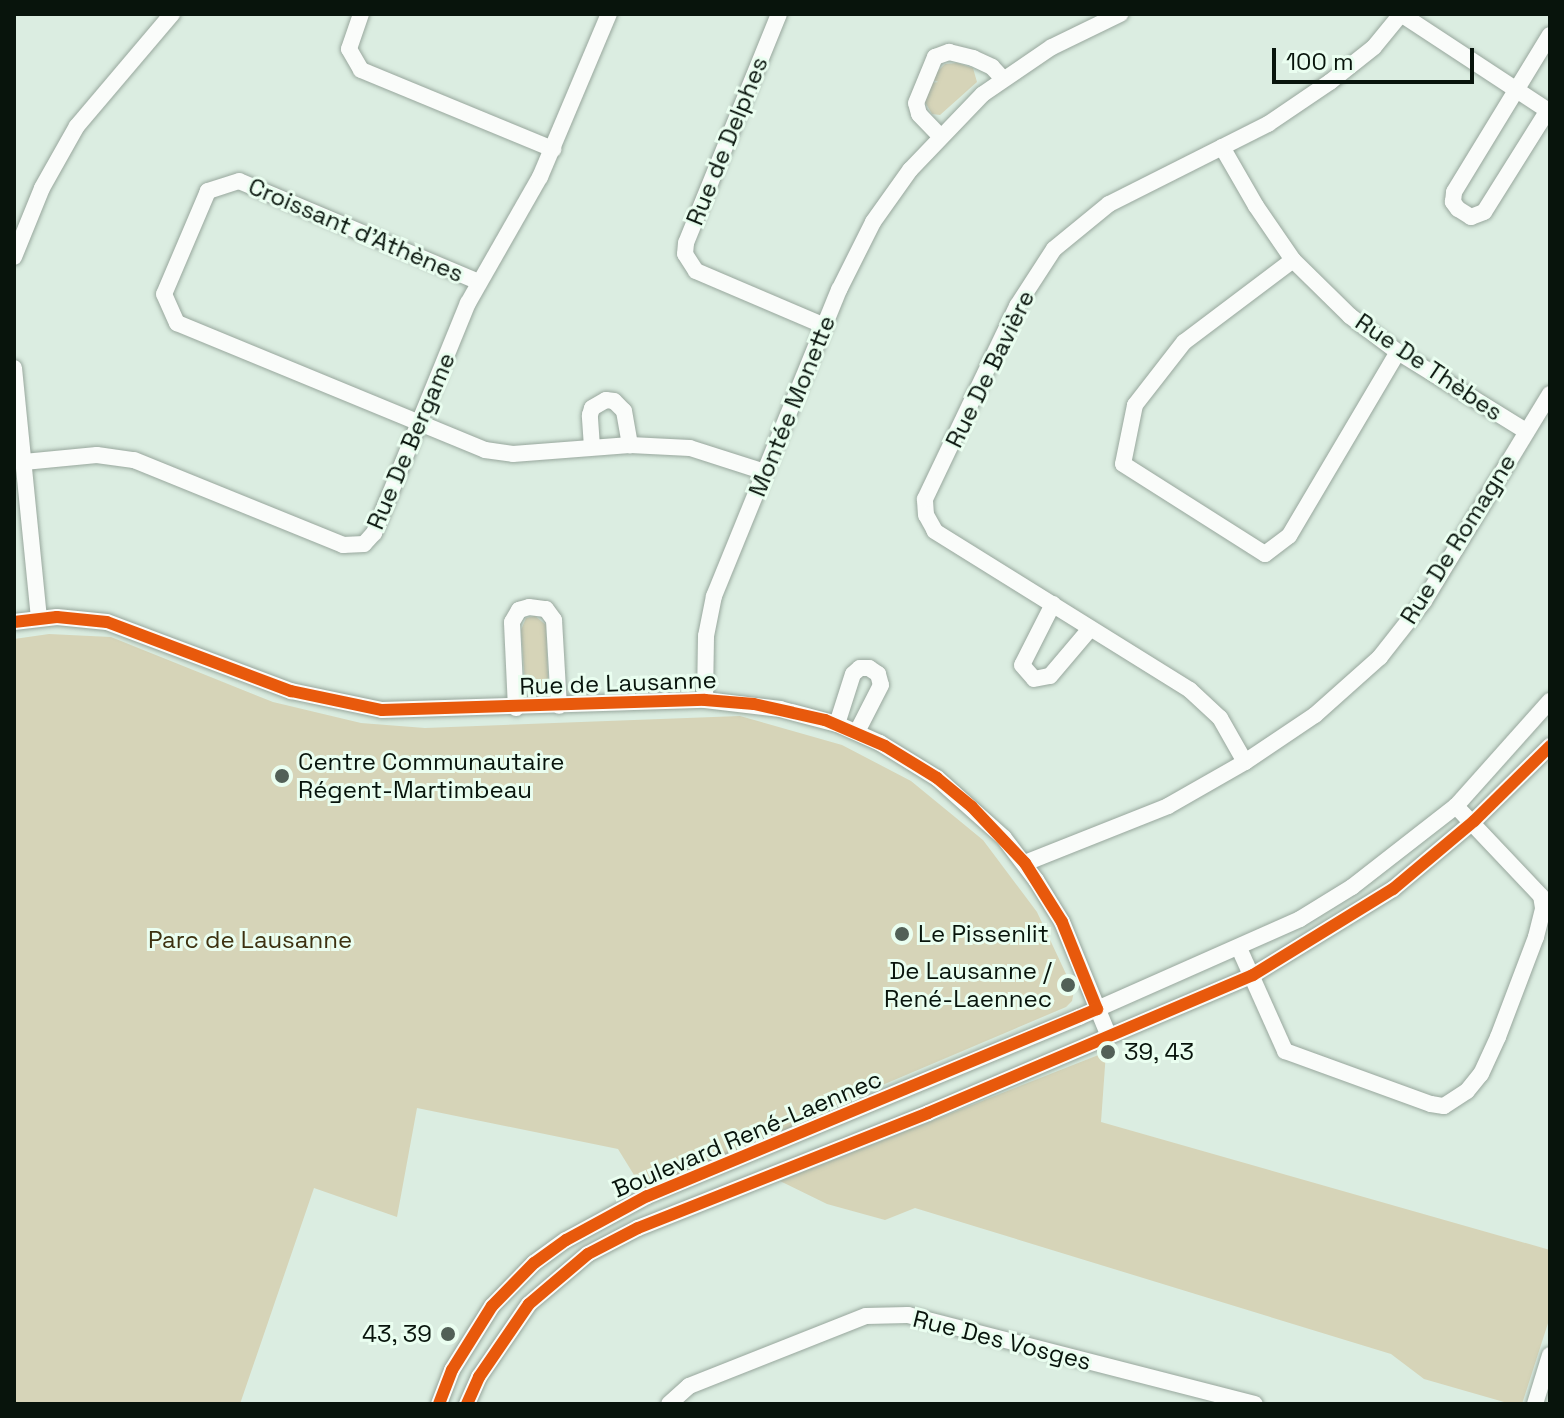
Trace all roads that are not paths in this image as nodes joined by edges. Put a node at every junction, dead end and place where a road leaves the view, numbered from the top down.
1 (172, 14) edge
2 (361, 14) edge
3 (609, 14) edge
4 (779, 14) edge
5 (1120, 14) edge
6 (1401, 14) edge
7 (1550, 35) edge
8 (1003, 79) junction
9 (1518, 91) junction
10 (1549, 111) edge
11 (940, 136) junction
12 (1222, 147) junction
13 (553, 149) junction
14 (18, 235) edge
15 (14, 257) edge
16 (1293, 260) junction
17 (479, 282) junction
18 (825, 326) junction
19 (1398, 352) junction
20 (14, 368) edge
21 (1550, 394) edge
22 (419, 424) junction
23 (1526, 431) junction
24 (630, 445) junction
25 (592, 447) junction
26 (24, 462) junction
27 (765, 472) junction
28 (1053, 604) junction
29 (39, 618) junction
30 (14, 622) edge
31 (1089, 630) junction
32 (705, 700) junction
33 (1550, 701) edge
34 (559, 706) junction
35 (516, 708) junction
36 (837, 724) junction
37 (857, 732) junction
38 (1550, 746) edge
39 (1245, 762) junction
40 (1456, 806) junction
41 (1474, 821) junction
42 (1025, 863) junction
43 (1239, 948) junction
44 (1253, 975) junction
45 (1097, 1009) junction
46 (1108, 1034) junction
47 (1550, 1355) edge
48 (1546, 1384) edge
49 (439, 1404) edge
50 (467, 1404) edge
51 (669, 1404) edge
52 (1255, 1404) edge
53 (1535, 1404) edge

1 - 14 street
2 - 13 street
3 - 13 street, Rue De Bergame
4 - 18 street, Rue de Delphes
5 - 8 street, Montée Monette
6 - 9 street
6 - 12 street, Rue De Bavière
7 - 9 street
8 - 11 street, Montée Monette
8 - 11 street
9 - 10 street
9 - 10 street
11 - 18 street, Montée Monette
12 - 16 street, Rue De Thèbes
12 - 28 street, Rue De Bavière
13 - 17 street, Rue De Bergame
14 - 15 street
16 - 19 street, Rue De Thèbes
16 - 19 street
17 - 22 street, Rue De Bergame
17 - 22 street, Croissant d'Athènes
18 - 27 street, Montée Monette
19 - 23 street, Rue De Thèbes
20 - 26 street
21 - 23 street, Rue De Romagne
22 - 25 street, Croissant d'Athènes
22 - 26 street, Rue De Bergame
23 - 39 street, Rue De Romagne
24 - 25 street, Croissant d'Athènes
24 - 25 street
24 - 27 street, Croissant d'Athènes
26 - 29 street
27 - 32 street, Montée Monette
28 - 31 street, Rue De Bavière
28 - 31 street
29 - 30 street, Rue de Lausanne
29 - 35 street, Rue de Lausanne
31 - 39 street, Rue De Bavière
32 - 34 street, Rue de Lausanne
32 - 36 street, Rue de Lausanne
33 - 40 street, Boulevard René-Laennec
34 - 35 street, Rue de Lausanne
34 - 35 street, Rue de Lausanne
36 - 37 street, Rue de Lausanne
36 - 37 street
37 - 42 street, Rue de Lausanne
38 - 41 street, Boulevard René-Laennec
39 - 42 street, Rue De Romagne
40 - 41 street
40 - 43 street, Boulevard René-Laennec
41 - 44 street, Boulevard René-Laennec
41 - 44 street
42 - 45 street, Rue de Lausanne
43 - 44 street
43 - 45 street, Boulevard René-Laennec
44 - 46 street, Boulevard René-Laennec
45 - 46 street, Rue de Lausanne
45 - 49 street, Boulevard René-Laennec
46 - 50 street, Boulevard René-Laennec
47 - 48 street
48 - 53 street
51 - 52 street, Rue Des Vosges

